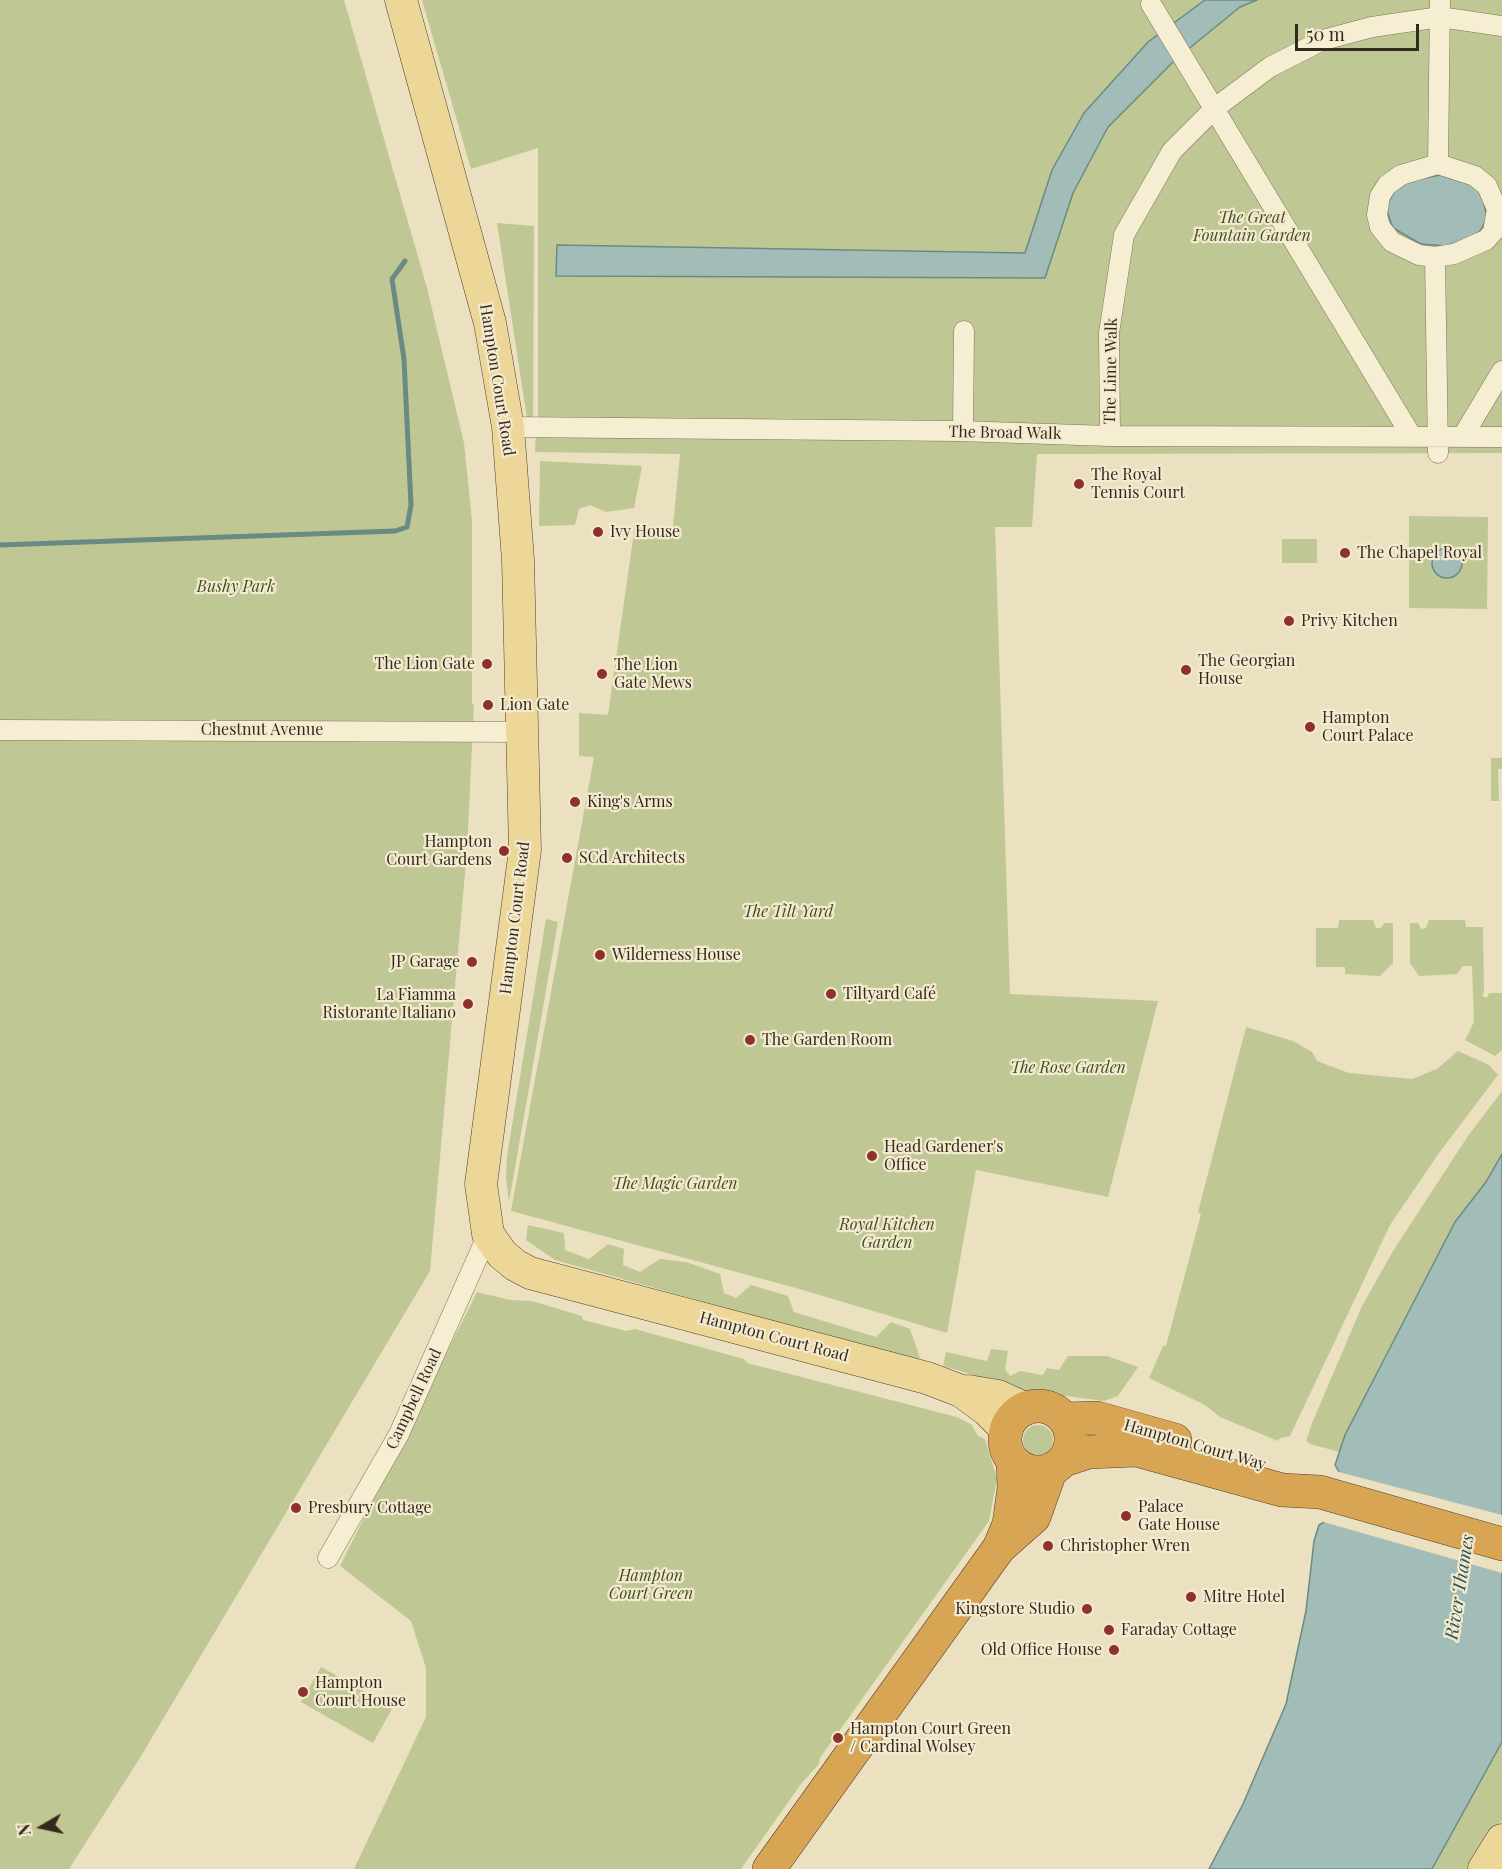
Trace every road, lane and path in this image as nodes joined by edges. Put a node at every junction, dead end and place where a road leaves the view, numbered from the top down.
1 (400, 0) edge
2 (1440, 9) edge
3 (1156, 13) dead end
4 (1502, 26) edge
5 (1215, 108) junction
6 (1438, 164) junction
7 (1435, 257) junction
8 (964, 330) dead end
9 (1502, 371) edge
10 (508, 427) junction
11 (963, 431) junction
12 (1110, 436) junction
13 (1463, 436) junction
14 (1502, 436) edge
15 (1412, 437) junction
16 (1438, 445) junction
17 (0, 730) edge
18 (524, 732) junction
19 (488, 1234) junction
20 (1064, 1419) junction
21 (1015, 1433) junction
22 (1057, 1465) junction
23 (1324, 1493) junction
24 (1502, 1544) edge
25 (999, 1548) junction
26 (328, 1558) dead end
27 (1502, 1840) edge
28 (769, 1869) edge
29 (1484, 1869) edge

1 - 10 main road, Hampton Court Road
2 - 4 street, The Lime Walk
2 - 5 street, The Lime Walk
2 - 6 street
3 - 5 street
5 - 12 street, The Lime Walk
5 - 15 street
6 - 7 street
6 - 7 street
7 - 16 street
8 - 11 street
9 - 13 street
10 - 11 street, The Broad Walk
10 - 18 main road, Hampton Court Road
11 - 12 street, The Broad Walk
12 - 15 street, The Broad Walk
13 - 14 street, The Broad Walk
13 - 16 street, The Broad Walk
15 - 16 street, The Broad Walk
17 - 18 street, Chestnut Avenue
18 - 19 main road, Hampton Court Road
19 - 21 main road, Hampton Court Road
19 - 26 street, Campbell Road
20 - 21 highway
20 - 22 highway
20 - 23 highway, Hampton Court Way
21 - 22 highway
21 - 25 highway
22 - 23 highway, Hampton Court Way
22 - 25 highway
23 - 24 highway
25 - 28 highway
27 - 29 main road

